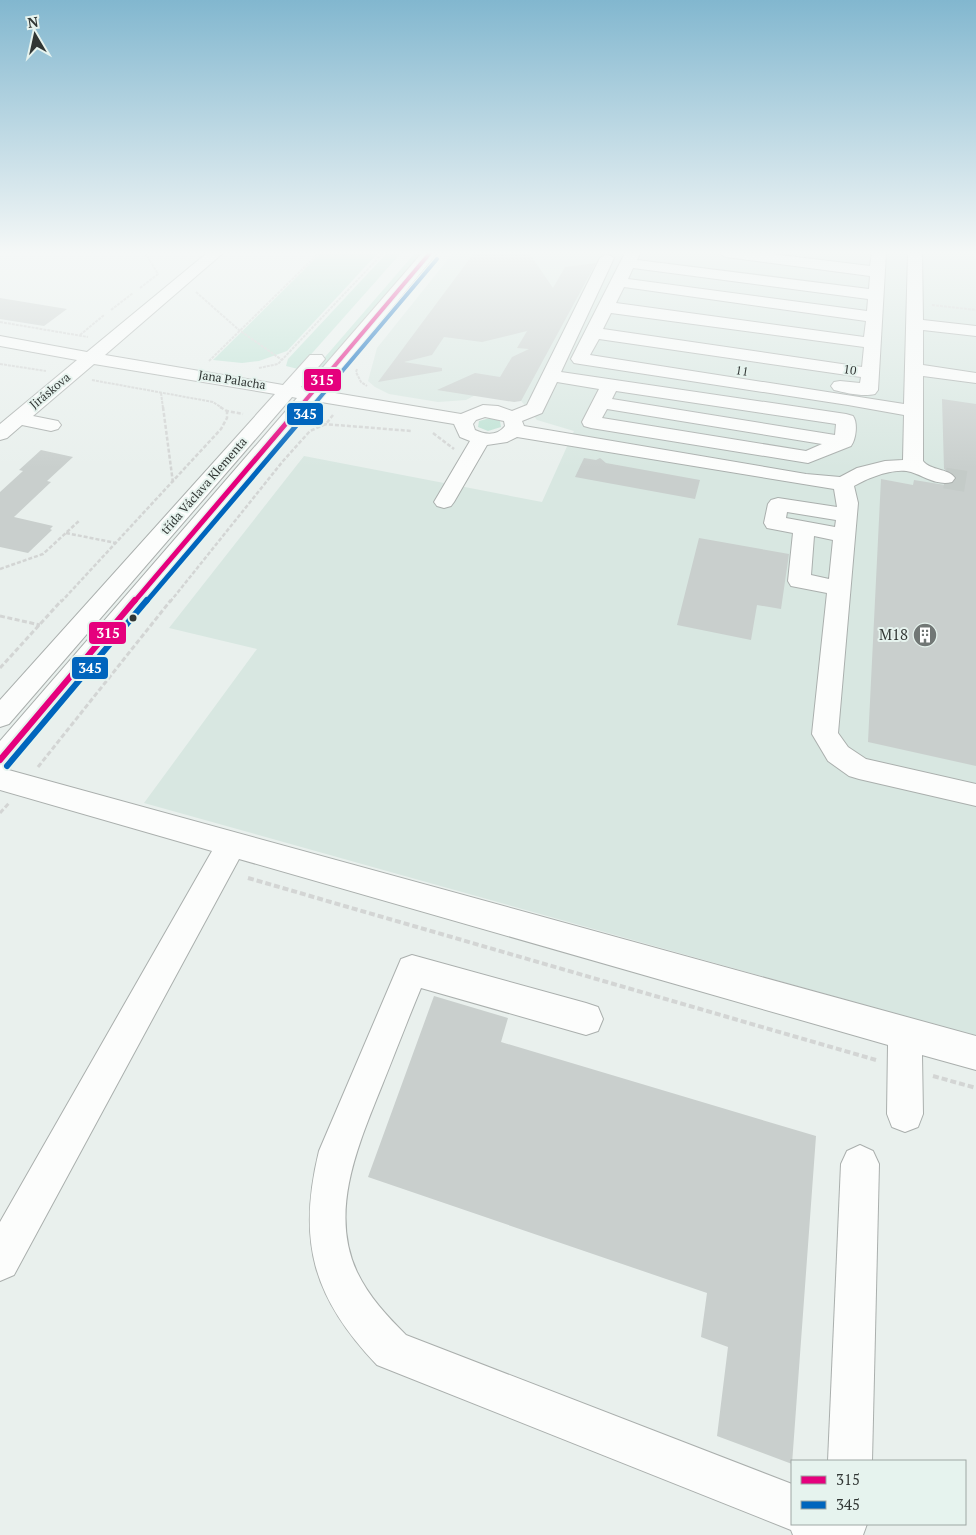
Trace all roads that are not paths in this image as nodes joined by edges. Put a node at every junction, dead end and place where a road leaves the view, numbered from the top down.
1 (914, 324) edge
2 (131, 325) edge
3 (369, 325) edge
4 (576, 325) edge
5 (597, 325) edge
6 (717, 325) edge
7 (757, 325) edge
8 (844, 325) edge
9 (844, 325) edge
10 (844, 325) edge
11 (844, 325) edge
12 (871, 325) edge
13 (920, 325) edge
14 (874, 327) junction
15 (976, 331) edge
16 (0, 341) edge
17 (326, 348) dead end
18 (90, 358) junction
19 (914, 369) junction
20 (551, 376) junction
21 (976, 378) edge
22 (610, 385) junction
23 (289, 390) junction
24 (311, 393) junction
25 (726, 402) junction
26 (601, 403) junction
27 (912, 411) junction
28 (18, 419) junction
29 (465, 420) junction
30 (718, 421) junction
31 (513, 424) junction
32 (50, 426) dead end
33 (0, 434) edge
34 (481, 439) junction
35 (712, 442) junction
36 (844, 442) junction
37 (915, 466) junction
38 (945, 478) tunnel mouth
39 (843, 484) junction
40 (444, 502) dead end
41 (846, 525) junction
42 (804, 528) junction
43 (840, 588) junction
44 (0, 717) edge
45 (0, 760) edge
46 (13, 793) edge
47 (976, 796) edge
48 (231, 844) junction
49 (586, 1019) dead end
50 (905, 1034) junction
51 (976, 1053) edge
52 (905, 1114) dead end
53 (860, 1164) dead end
54 (0, 1260) edge
55 (850, 1460) edge
56 (791, 1507) edge
57 (813, 1525) edge
58 (821, 1535) edge

1 - 19 street
2 - 18 street, Jiráskova
3 - 24 street, třída Václava Klementa
4 - 20 street
5 - 6 street
7 - 27 street
8 - 14 street, 11
9 - 14 street
10 - 14 street
11 - 14 street
12 - 14 street
13 - 15 street
16 - 18 street, Jana Palacha
17 - 23 street, třída Václava Klementa
18 - 23 street, Jana Palacha
18 - 28 street, Jiráskova
19 - 21 street
19 - 27 street
20 - 22 street
20 - 31 street
22 - 25 street
22 - 26 street
23 - 24 street, Jana Palacha
23 - 44 street, třída Václava Klementa
24 - 29 street, Jana Palacha
24 - 45 street, třída Václava Klementa
25 - 30 street
25 - 36 street
26 - 30 street
26 - 35 street
27 - 37 street
28 - 32 street
28 - 33 street, Jiráskova
29 - 31 street
29 - 34 street
30 - 35 street
30 - 36 street
31 - 34 street
31 - 39 street
34 - 40 street
35 - 36 street
37 - 38 street
37 - 39 street
39 - 41 street
41 - 42 street
41 - 42 street
41 - 43 street
42 - 43 street
43 - 47 street
46 - 48 street
48 - 50 street
48 - 54 street
49 - 56 street
50 - 51 street
50 - 52 street
53 - 55 street
57 - 58 street

